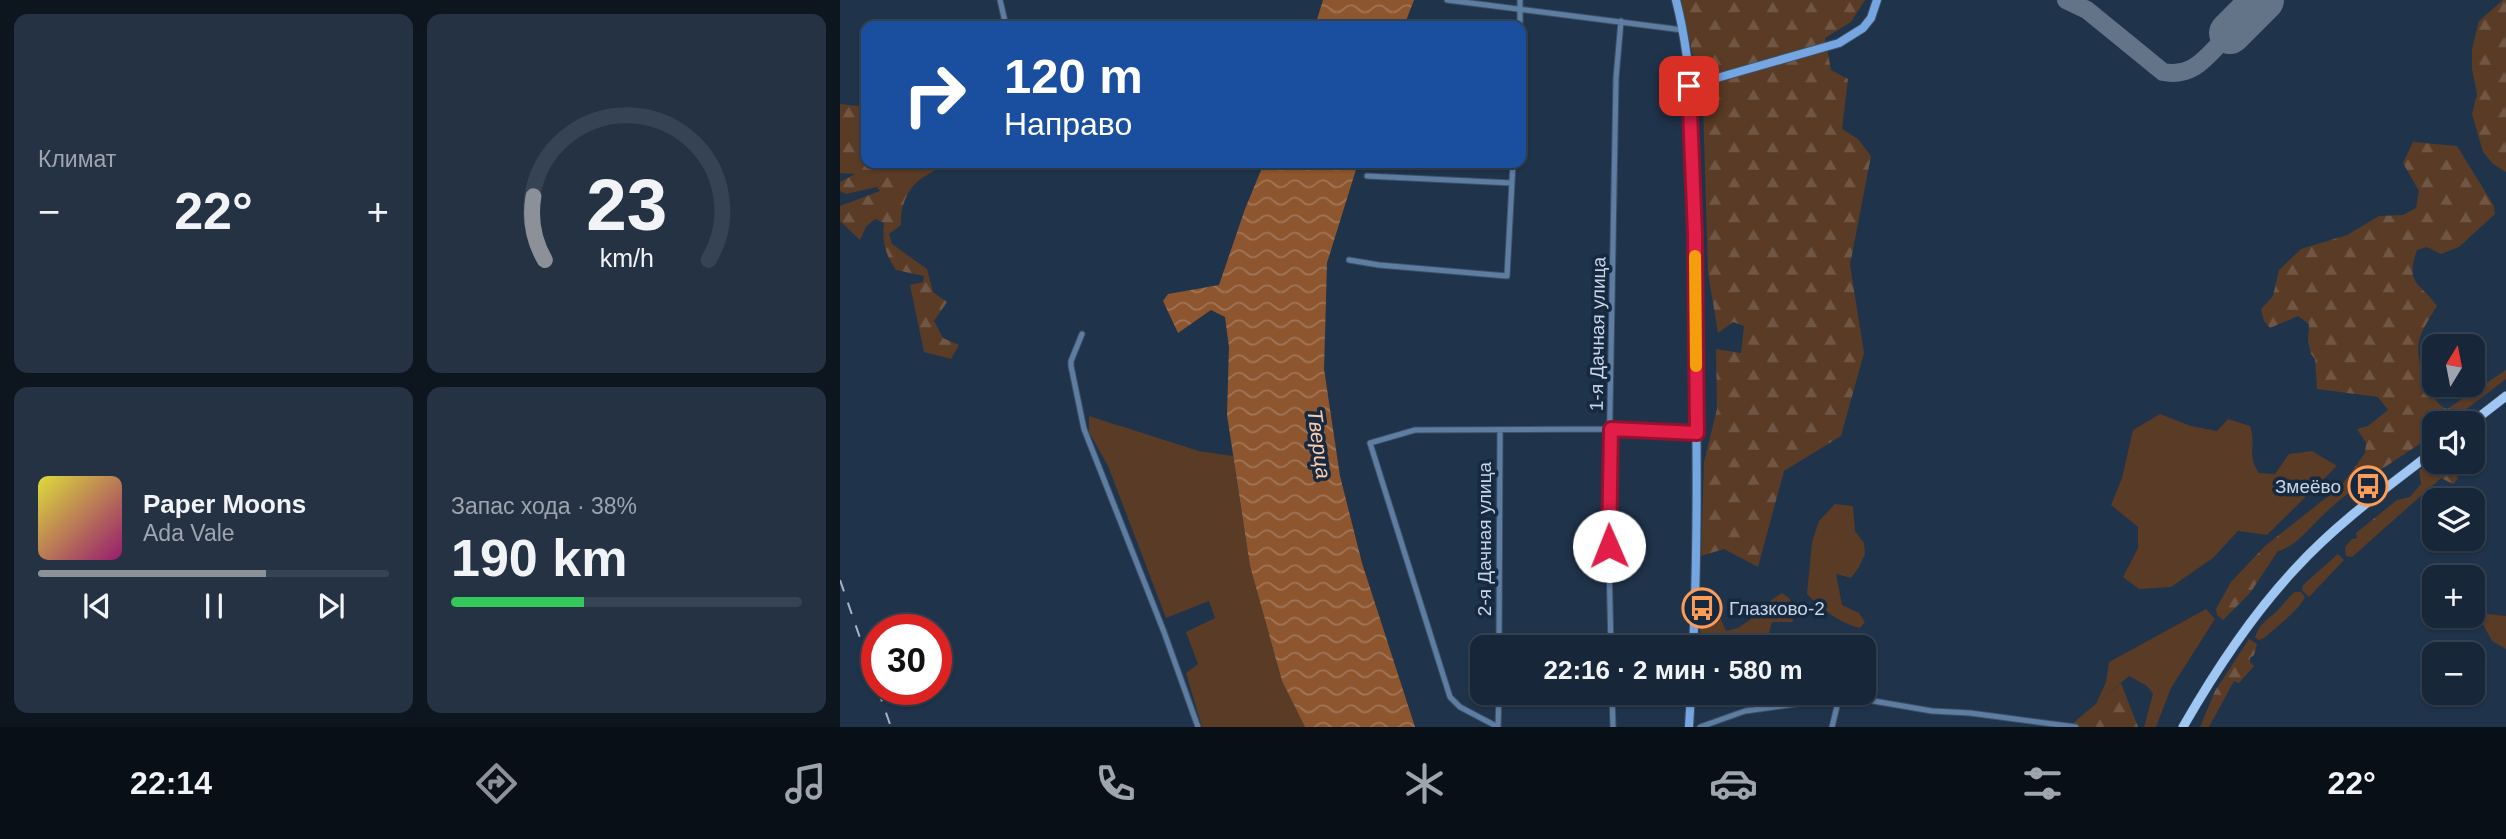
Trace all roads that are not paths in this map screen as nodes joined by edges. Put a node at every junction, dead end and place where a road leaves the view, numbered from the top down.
1 (1000, 0) edge
2 (1447, 0) edge
3 (1520, 0) edge
4 (1676, 0) edge
5 (1877, 0) edge
6 (1521, 10) junction
7 (1005, 21) edge
8 (1520, 21) edge
9 (1621, 21) junction
10 (1683, 30) junction
11 (1689, 86) junction
12 (1513, 168) edge
13 (1367, 176) dead end
14 (1512, 183) junction
15 (1349, 260) dead end
16 (1083, 334) dead end
17 (2506, 396) edge
18 (2485, 412) edge
19 (1611, 429) junction
20 (1500, 432) junction
21 (1697, 433) junction
22 (2422, 460) edge
23 (1499, 635) edge
24 (1611, 635) edge
25 (1693, 635) edge
26 (1876, 701) edge
27 (1499, 705) edge
28 (1612, 705) edge
29 (1690, 705) edge
30 (1788, 705) edge
31 (1837, 705) edge
32 (1198, 727) edge
33 (1498, 727) edge
34 (1613, 727) edge
35 (1689, 727) edge
36 (1700, 727) edge
37 (1832, 727) edge
38 (2076, 727) edge
39 (2183, 727) edge

1 - 7 street
2 - 6 street
3 - 6 street
4 - 10 main road
5 - 11 main road
6 - 8 street
6 - 9 street
9 - 10 street
9 - 19 street, 1-я Дачная улица
10 - 11 main road
11 - 21 main road
12 - 14 street
13 - 14 street
14 - 15 street
16 - 32 street
17 - 18 main road
19 - 20 street
19 - 21 street
19 - 24 street, 1-я Дачная улица
20 - 23 street, 2-я Дачная улица
20 - 33 street
21 - 25 main road
22 - 39 main road
26 - 38 street
27 - 33 street
28 - 34 street
29 - 35 main road
30 - 36 street
31 - 37 street

